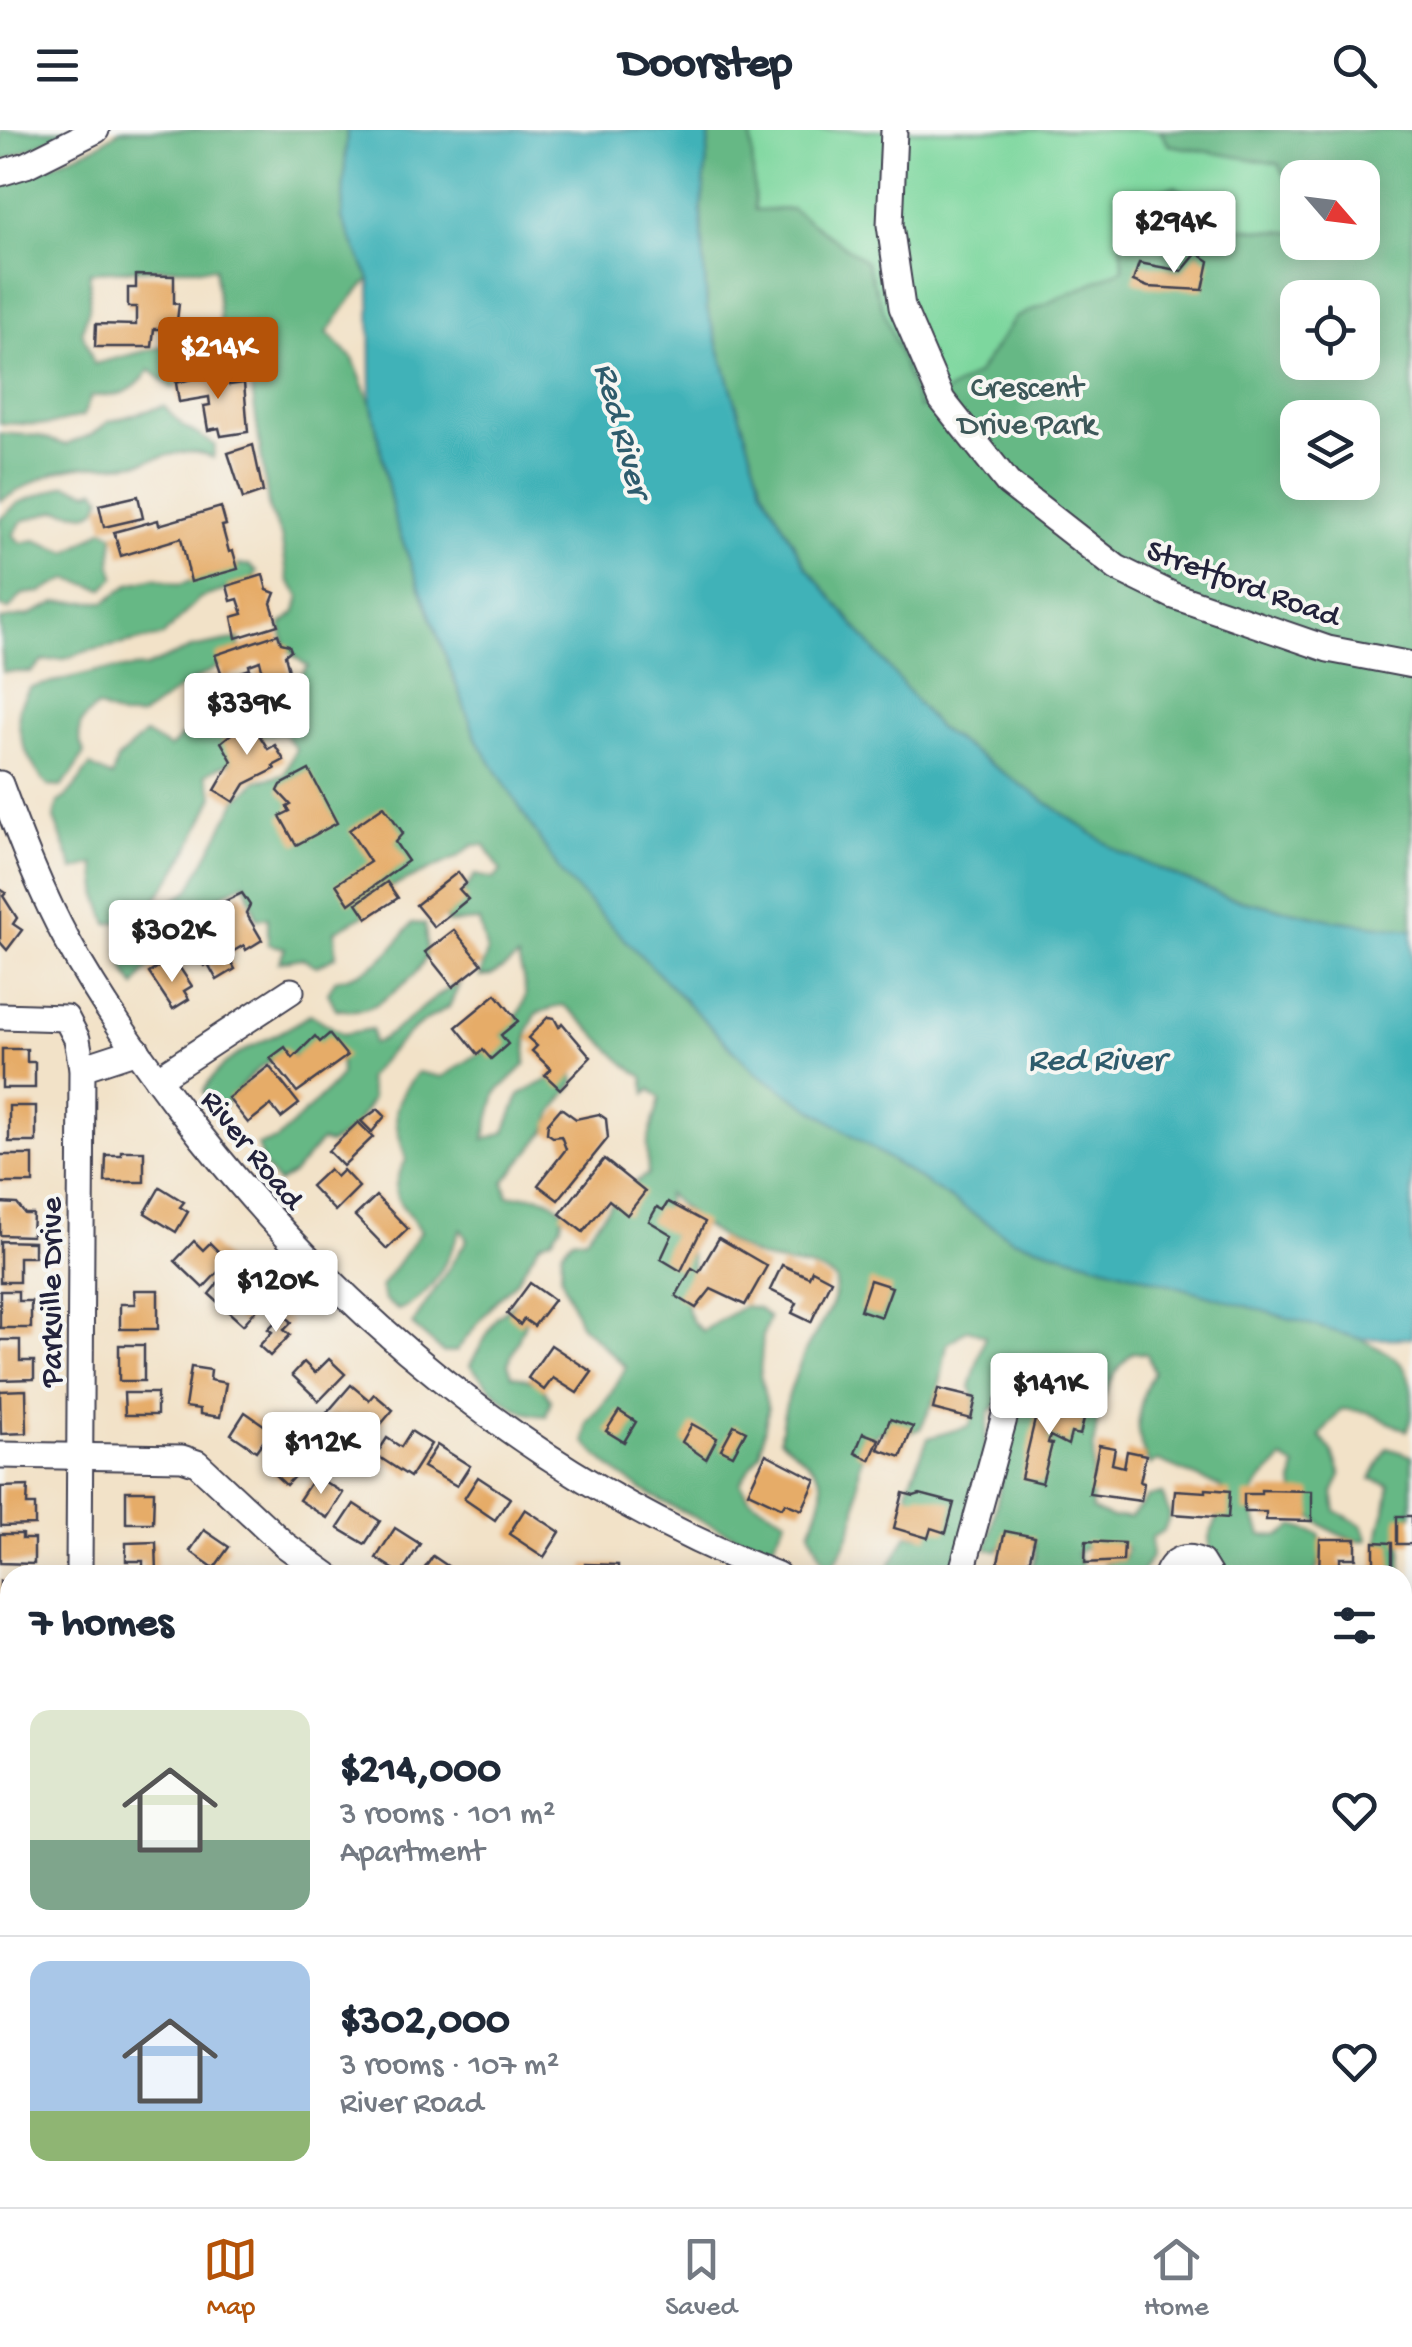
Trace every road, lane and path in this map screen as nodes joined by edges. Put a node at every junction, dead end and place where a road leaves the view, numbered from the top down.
1 (96, 130) edge
2 (894, 130) edge
3 (0, 174) edge
4 (1412, 665) edge
5 (0, 784) edge
6 (6, 819) edge
7 (291, 992) dead end
8 (0, 1016) edge
9 (138, 1050) junction
10 (82, 1068) junction
11 (157, 1079) junction
12 (1009, 1400) dead end
13 (81, 1454) junction
14 (0, 1456) edge
15 (79, 1565) edge
16 (313, 1565) edge
17 (756, 1565) edge
18 (965, 1565) edge
19 (1172, 1565) edge
20 (1204, 1565) edge

1 - 3 street
2 - 4 street, Stretford Road
5 - 6 street, River Road
6 - 9 street, River Road
7 - 11 street
8 - 10 street, Parkville Drive
9 - 10 street
9 - 11 street, River Road
10 - 13 street, Parkville Drive
11 - 17 street, River Road
12 - 18 street
13 - 14 street
13 - 15 street, Parkville Drive
13 - 16 street
19 - 20 street

